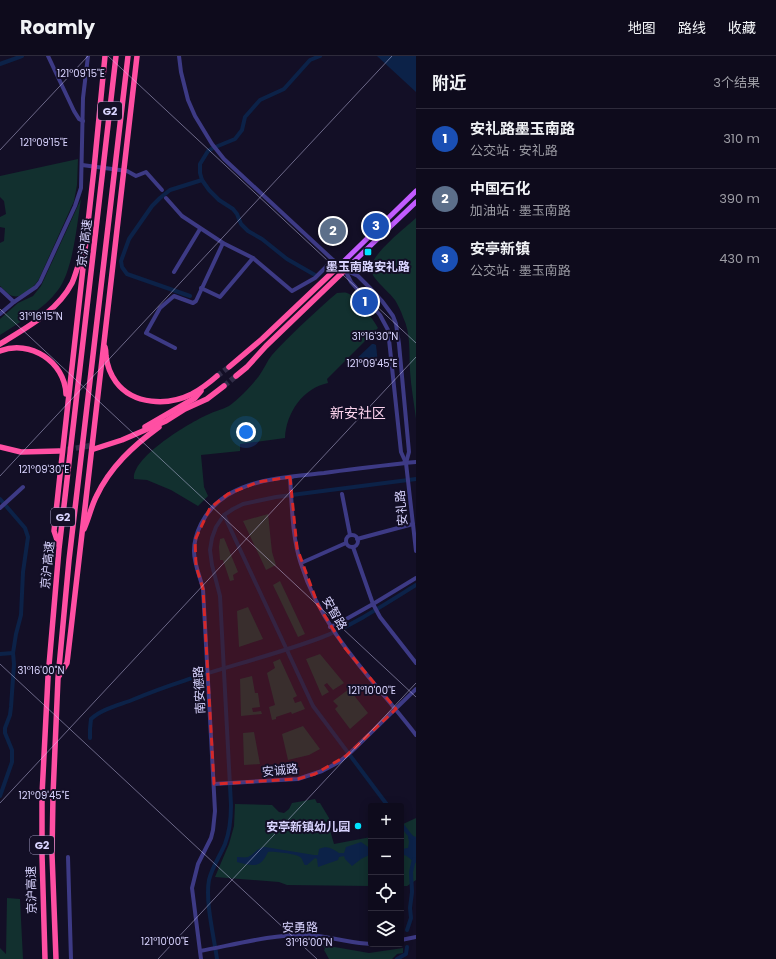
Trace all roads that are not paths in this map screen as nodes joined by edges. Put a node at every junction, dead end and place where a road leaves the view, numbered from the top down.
1 (48, 56) edge
2 (88, 56) edge
3 (105, 56) edge
4 (116, 56) edge
5 (137, 56) edge
6 (179, 56) edge
7 (128, 57) edge
8 (83, 122) junction
9 (82, 165) junction
10 (162, 190) dead end
11 (416, 191) edge
12 (166, 198) dead end
13 (416, 202) edge
14 (200, 229) junction
15 (223, 243) junction
16 (85, 251) junction
17 (253, 258) junction
18 (333, 260) junction
19 (340, 265) junction
20 (345, 270) junction
21 (174, 272) dead end
22 (201, 288) junction
23 (0, 289) edge
24 (14, 302) junction
25 (0, 314) edge
26 (104, 343) junction
27 (0, 344) edge
28 (175, 348) dead end
29 (0, 351) edge
30 (229, 367) tunnel mouth
31 (217, 376) tunnel mouth
32 (236, 376) tunnel mouth
33 (207, 385) junction
34 (224, 386) tunnel mouth
35 (66, 416) junction
36 (166, 421) junction
37 (0, 449) edge
38 (59, 453) tunnel mouth
39 (416, 462) edge
40 (406, 463) junction
41 (290, 477) junction
42 (23, 487) dead end
43 (342, 494) dead end
44 (1, 507) edge
45 (413, 524) junction
46 (81, 534) junction
47 (350, 536) junction
48 (357, 539) junction
49 (346, 543) junction
50 (352, 548) junction
51 (60, 549) junction
52 (416, 551) edge
53 (301, 563) junction
54 (416, 578) edge
55 (373, 606) junction
56 (331, 628) junction
57 (416, 663) edge
58 (58, 678) junction
59 (416, 689) edge
60 (396, 709) junction
61 (416, 735) edge
62 (214, 784) junction
63 (68, 857) dead end
64 (416, 937) edge
65 (404, 939) edge
66 (368, 943) edge
67 (200, 951) junction
68 (45, 959) edge
69 (56, 959) edge
70 (72, 959) edge
71 (201, 959) edge

1 - 8 street
2 - 8 street
3 - 16 highway
4 - 51 highway, 京沪高速 / G2
5 - 26 highway
6 - 18 street
7 - 58 highway, 京沪高速 / G2
8 - 9 street
9 - 10 street
9 - 24 street
11 - 19 main road
12 - 14 street
13 - 20 main road
14 - 15 street
14 - 21 street
15 - 17 street
15 - 22 street
16 - 27 highway
16 - 35 highway
17 - 18 street
17 - 22 street
18 - 19 street
19 - 20 street
19 - 30 highway
20 - 32 highway
20 - 40 street, 安礼路
20 - 40 street, 安礼路
22 - 28 street
23 - 24 street
24 - 25 street
26 - 33 highway
26 - 46 highway
29 - 35 highway
31 - 33 highway
33 - 36 highway
34 - 36 highway
35 - 51 highway
36 - 46 highway
37 - 38 highway
39 - 40 street, 南安德路
40 - 41 street, 南安德路
40 - 45 street, 安礼路
41 - 53 street, 安智路
41 - 62 street, 南安德路
42 - 44 street
43 - 47 street
45 - 48 street
45 - 52 street, 安礼路
46 - 58 highway
47 - 48 street
47 - 49 street
48 - 50 street
49 - 50 street
49 - 53 street
50 - 55 street
51 - 68 highway, 京沪高速 / G2
53 - 56 street, 安智路
54 - 55 street
55 - 56 street
55 - 57 street
56 - 60 street, 安智路
58 - 69 highway, 京沪高速 / G2
59 - 60 street
60 - 61 street, 安智路
60 - 62 street, 安诚路
62 - 67 street, 南安德路
63 - 70 street
64 - 65 street
66 - 67 street, 安勇路
67 - 71 street, 南安德路

